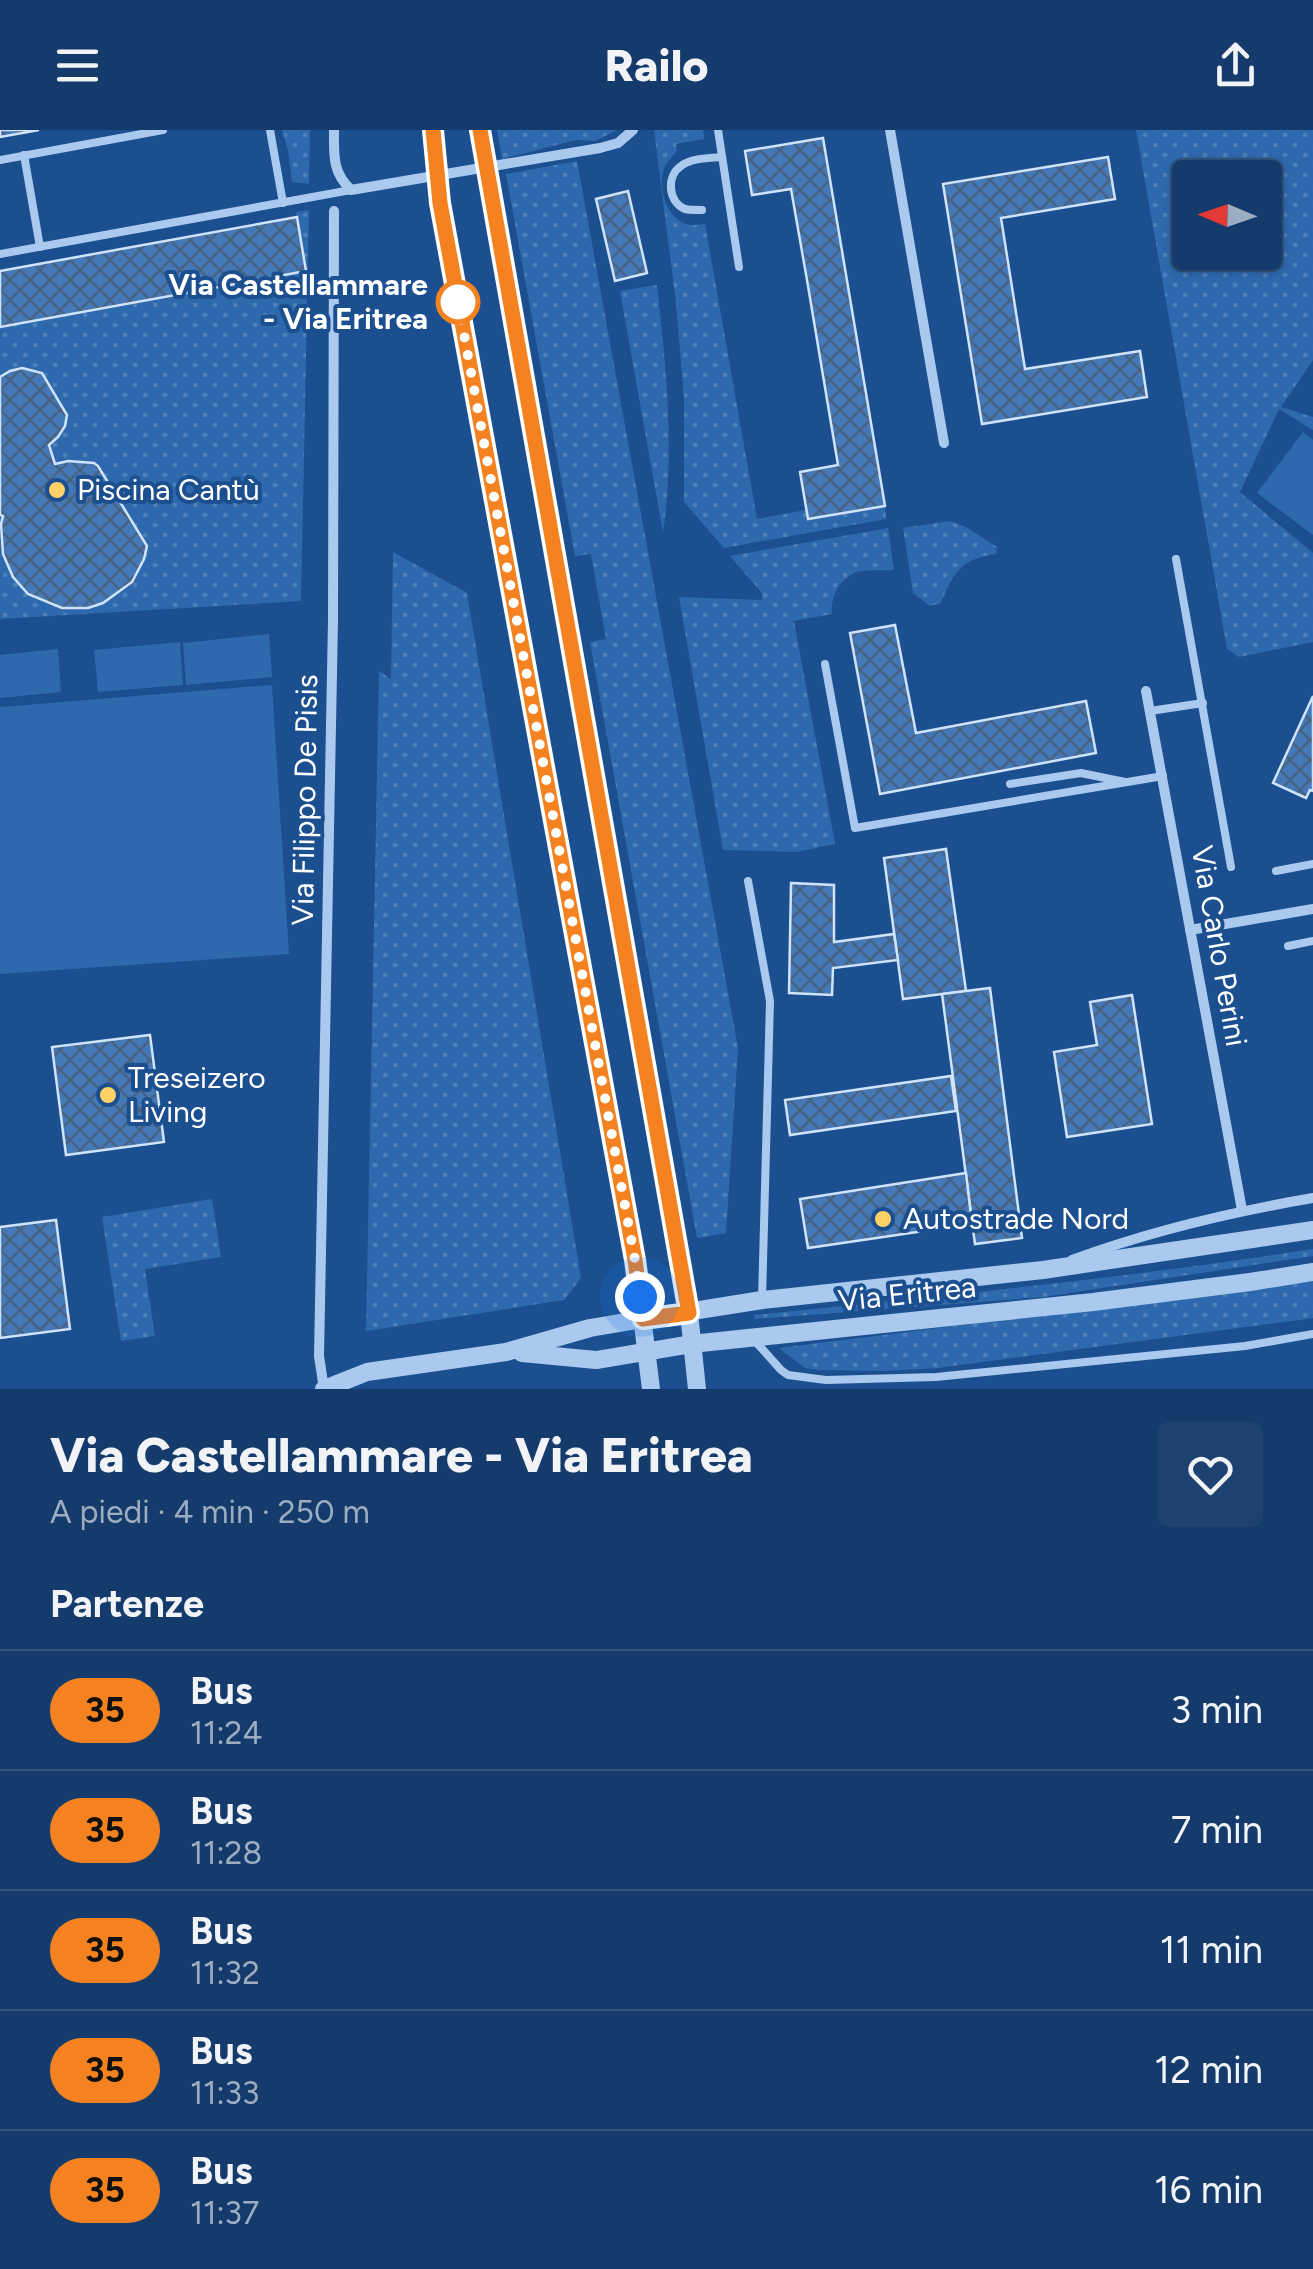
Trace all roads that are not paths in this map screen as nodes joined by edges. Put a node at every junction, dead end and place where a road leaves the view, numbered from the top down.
1 (162, 130) edge
2 (270, 130) edge
3 (334, 130) edge
4 (433, 130) edge
5 (480, 130) edge
6 (632, 130) edge
7 (718, 130) edge
8 (890, 130) edge
9 (24, 155) junction
10 (722, 157) junction
11 (0, 160) edge
12 (486, 168) junction
13 (436, 176) junction
14 (351, 190) junction
15 (283, 203) junction
16 (702, 210) dead end
17 (334, 211) dead end
18 (40, 247) junction
19 (0, 254) edge
20 (740, 267) dead end
21 (944, 443) dead end
22 (1176, 559) dead end
23 (826, 664) dead end
24 (1146, 691) dead end
25 (1202, 704) junction
26 (1150, 711) junction
27 (1163, 776) junction
28 (1129, 782) junction
29 (1010, 784) dead end
30 (1313, 864) edge
31 (1231, 867) dead end
32 (1276, 871) dead end
33 (748, 881) dead end
34 (1313, 909) edge
35 (1190, 930) junction
36 (1313, 942) edge
37 (1288, 946) dead end
38 (1313, 1198) edge
39 (1242, 1210) junction
40 (1313, 1230) edge
41 (1042, 1270) junction
42 (1313, 1272) edge
43 (762, 1300) junction
44 (689, 1313) junction
45 (643, 1319) junction
46 (1313, 1334) edge
47 (752, 1338) junction
48 (692, 1344) junction
49 (647, 1351) junction
50 (506, 1352) junction
51 (324, 1389) edge
52 (651, 1389) edge
53 (696, 1389) edge

1 - 9 lane
2 - 15 lane
3 - 14 street
4 - 13 street
5 - 12 street
6 - 12 street
7 - 10 lane
8 - 21 street
9 - 11 lane
9 - 18 lane
10 - 16 lane
10 - 20 lane
12 - 13 street
12 - 44 street
13 - 14 street
13 - 45 street
14 - 15 lane
15 - 18 lane
17 - 51 street, Via Filippo De Pisis
18 - 19 lane
22 - 25 lane
23 - 28 lane
24 - 26 street, Via Carlo Perini
25 - 26 lane
25 - 31 lane
26 - 27 street, Via Carlo Perini
27 - 28 lane
27 - 35 street, Via Carlo Perini
28 - 29 lane
30 - 32 lane
33 - 43 lane
34 - 35 street
35 - 39 street, Via Carlo Perini
36 - 37 lane
38 - 39 street, Via Eritrea
39 - 41 street, Via Eritrea
40 - 41 street, Via Eritrea
41 - 43 street, Via Eritrea
42 - 47 street, Via Eritrea
43 - 44 street, Via Eritrea
44 - 45 street, Via Eritrea
44 - 48 street
45 - 49 street
45 - 50 street, Via Eritrea
46 - 47 lane
47 - 48 street, Via Eritrea
48 - 49 street, Via Eritrea
48 - 53 street
49 - 50 street, Via Eritrea
49 - 52 street
50 - 51 street, Via Eritrea

